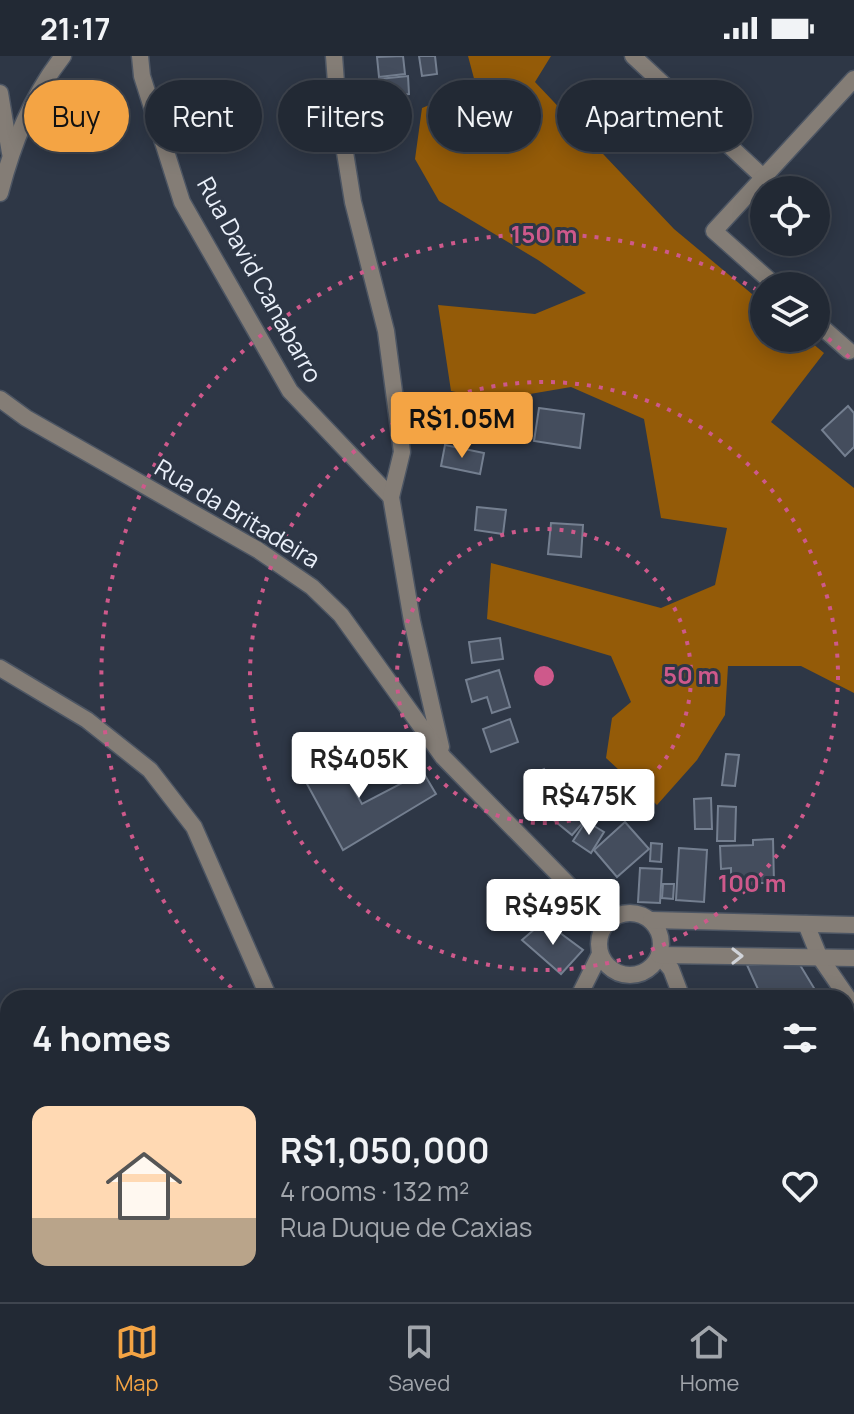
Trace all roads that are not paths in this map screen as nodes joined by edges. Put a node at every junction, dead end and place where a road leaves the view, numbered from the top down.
1 (63, 56) edge
2 (140, 56) edge
3 (334, 56) edge
4 (633, 56) edge
5 (854, 79) edge
6 (0, 93) edge
7 (10, 153) junction
8 (762, 176) edge
9 (764, 176) edge
10 (750, 191) edge
11 (0, 193) edge
12 (760, 272) edge
13 (830, 334) edge
14 (849, 351) dead end
15 (0, 399) edge
16 (0, 417) edge
17 (26, 418) junction
18 (391, 497) junction
19 (0, 668) edge
20 (443, 757) junction
21 (651, 920) junction
22 (606, 923) junction
23 (806, 924) junction
24 (854, 925) edge
25 (600, 954) junction
26 (659, 955) junction
27 (819, 956) junction
28 (854, 958) edge
29 (612, 970) junction
30 (265, 990) edge
31 (584, 990) edge
32 (589, 990) edge
33 (679, 990) edge
34 (842, 990) edge

1 - 7 street
2 - 18 street, Rua David Canabarro
3 - 18 street
4 - 8 street
5 - 9 street
6 - 7 street
7 - 11 street
10 - 12 street
13 - 14 street
15 - 17 street, Rua da Britadeira
16 - 17 street
17 - 20 street, Rua da Britadeira
18 - 20 street
19 - 30 street
20 - 22 street, Rua da Britadeira
21 - 22 street
21 - 23 street
21 - 26 street
22 - 25 street
23 - 24 street
23 - 27 street
25 - 29 street
25 - 31 street
26 -> 27 street
26 - 29 street
26 - 33 street
27 - 28 street
27 - 34 street
29 - 32 street

